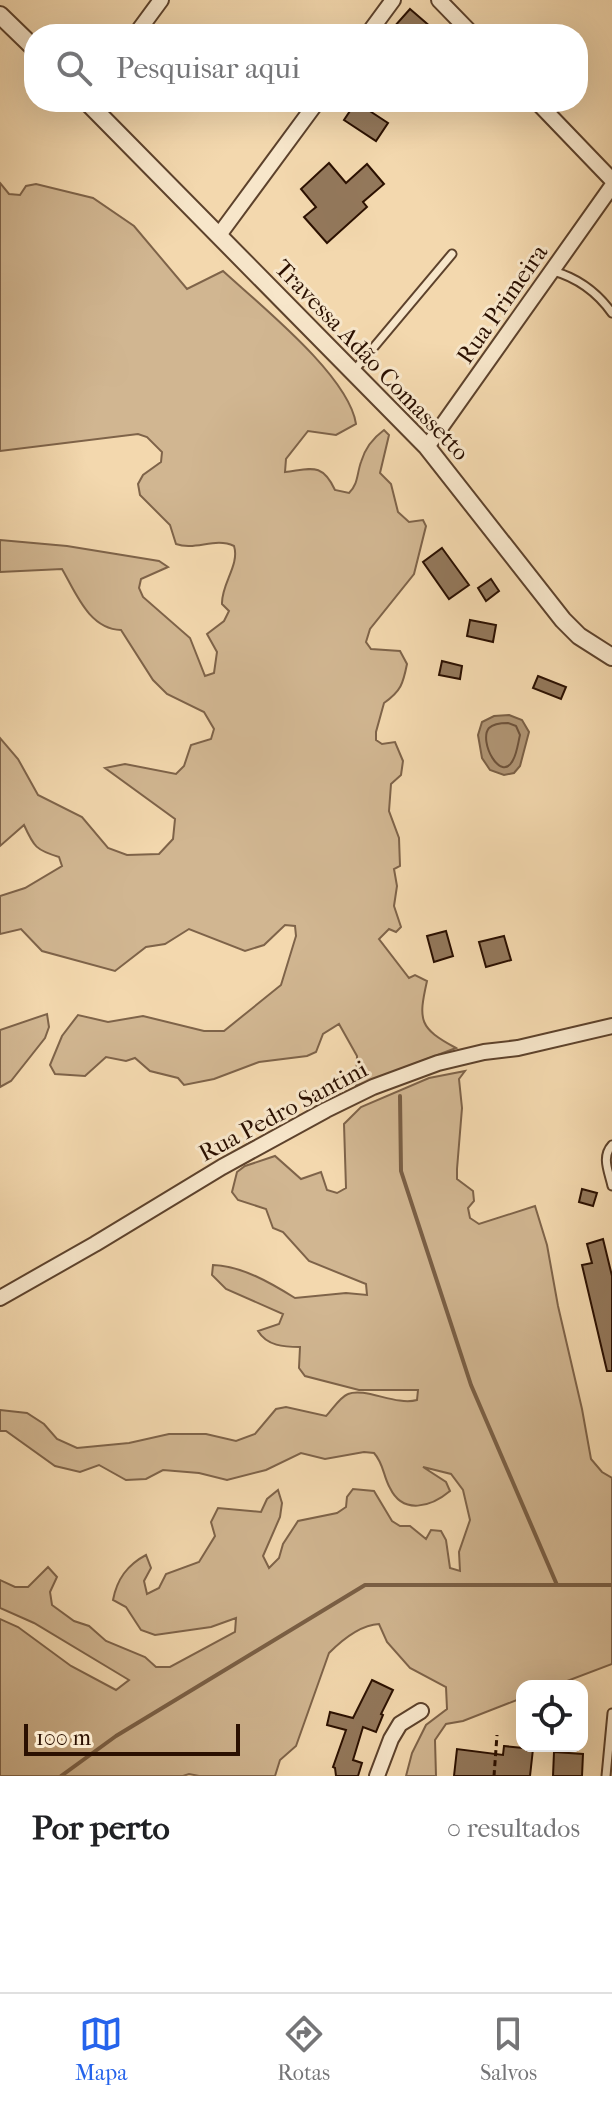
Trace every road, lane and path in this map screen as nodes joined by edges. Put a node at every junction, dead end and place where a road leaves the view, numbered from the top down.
1 (161, 0) edge
2 (393, 0) edge
3 (439, 0) edge
4 (0, 15) edge
5 (143, 24) edge
6 (375, 24) edge
7 (462, 24) edge
8 (24, 38) edge
9 (97, 112) edge
10 (310, 112) edge
11 (547, 112) edge
12 (612, 180) edge
13 (612, 186) edge
14 (219, 235) junction
15 (452, 254) dead end
16 (552, 271) junction
17 (612, 313) edge
18 (353, 372) junction
19 (427, 447) junction
20 (612, 657) edge
21 (612, 1026) edge
22 (612, 1145) edge
23 (612, 1186) edge
24 (0, 1298) edge
25 (421, 1711) dead end
26 (612, 1713) edge
27 (497, 1735) dead end
28 (377, 1776) edge
29 (494, 1776) edge
30 (606, 1776) edge

1 - 5 street
2 - 6 street
3 - 7 street
4 - 8 street
9 - 14 street, Travessa Adão Comassetto
10 - 14 street
11 - 12 street
13 - 16 street, Rua Primeira
14 - 18 street, Travessa Adão Comassetto
15 - 18 lane
16 - 17 lane
16 - 19 street, Rua Primeira
18 - 19 street, Travessa Adão Comassetto
19 - 20 street, Travessa Adão Comassetto
21 - 24 street, Rua Pedro Santini
22 - 23 lane
25 - 28 street
26 - 30 lane
27 - 29 path

